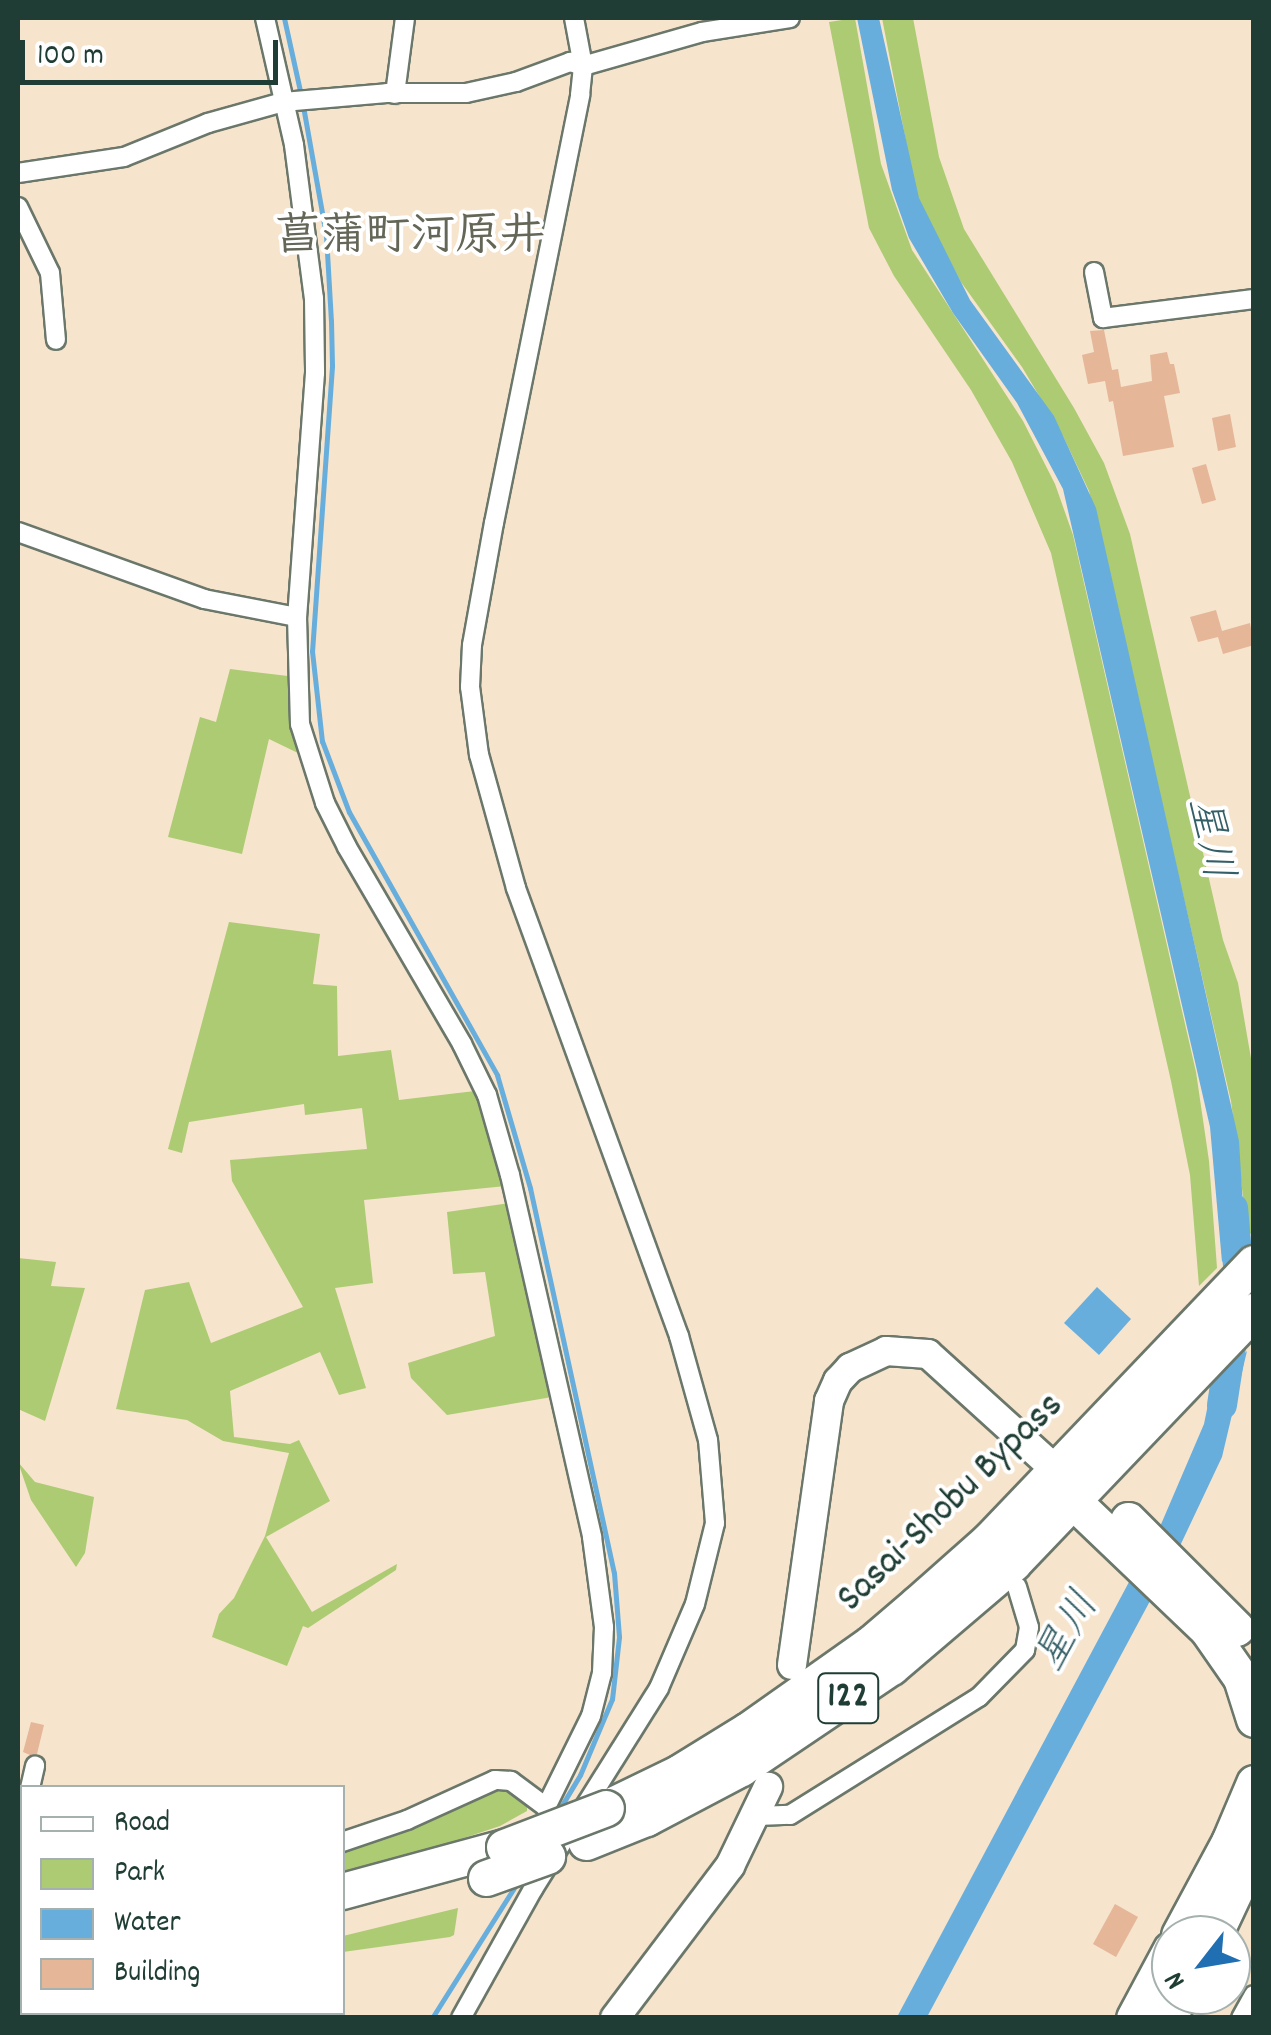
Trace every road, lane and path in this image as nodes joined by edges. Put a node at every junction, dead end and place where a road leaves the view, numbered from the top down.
1 (265, 18) edge
2 (406, 18) edge
3 (574, 18) edge
4 (790, 18) edge
5 (584, 66) junction
6 (396, 94) junction
7 (283, 102) junction
8 (18, 173) edge
9 (18, 207) edge
10 (1094, 272) dead end
11 (1254, 300) edge
12 (56, 340) dead end
13 (18, 532) edge
14 (297, 617) junction
15 (1254, 1263) edge
16 (1254, 1284) edge
17 (1254, 1311) edge
18 (1183, 1347) junction
19 (1055, 1469) junction
20 (1081, 1492) junction
21 (1018, 1586) dead end
22 (1190, 1594) junction
23 (1254, 1654) edge
24 (792, 1665) dead end
25 (1254, 1719) edge
26 (35, 1766) dead end
27 (1254, 1783) edge
28 (31, 1785) edge
29 (768, 1787) dead end
30 (757, 1816) junction
31 (345, 1841) edge
32 (1254, 1850) edge
33 (345, 1890) edge
34 (345, 1914) edge
35 (1190, 1915) edge
36 (1223, 1915) edge
37 (1151, 1986) edge
38 (1254, 1995) edge
39 (461, 2018) edge
40 (614, 2018) edge
41 (1134, 2018) edge
42 (1241, 2018) edge

1 - 7 street
2 - 6 street
3 - 5 street
4 - 5 street
5 - 6 street
5 - 39 street
6 - 7 street
7 - 8 street
7 - 14 street
9 - 12 street
10 - 11 street
13 - 14 street
14 - 31 street
15 - 18 highway, Sasai-Shobu Bypass / 122
16 - 18 highway
17 - 20 highway, Sasai-Shobu Bypass / 122
18 - 19 highway, Sasai-Shobu Bypass / 122
19 - 20 highway
19 - 24 street
19 - 33 highway, Sasai-Shobu Bypass / 122, bridge
20 - 22 highway
20 - 34 highway, Sasai-Shobu Bypass / 122, bridge
21 - 30 street
22 - 23 highway
22 - 25 highway
26 - 28 street
27 - 35 highway
29 - 30 street
30 - 40 street
32 - 36 highway
37 - 41 highway
38 - 42 street

